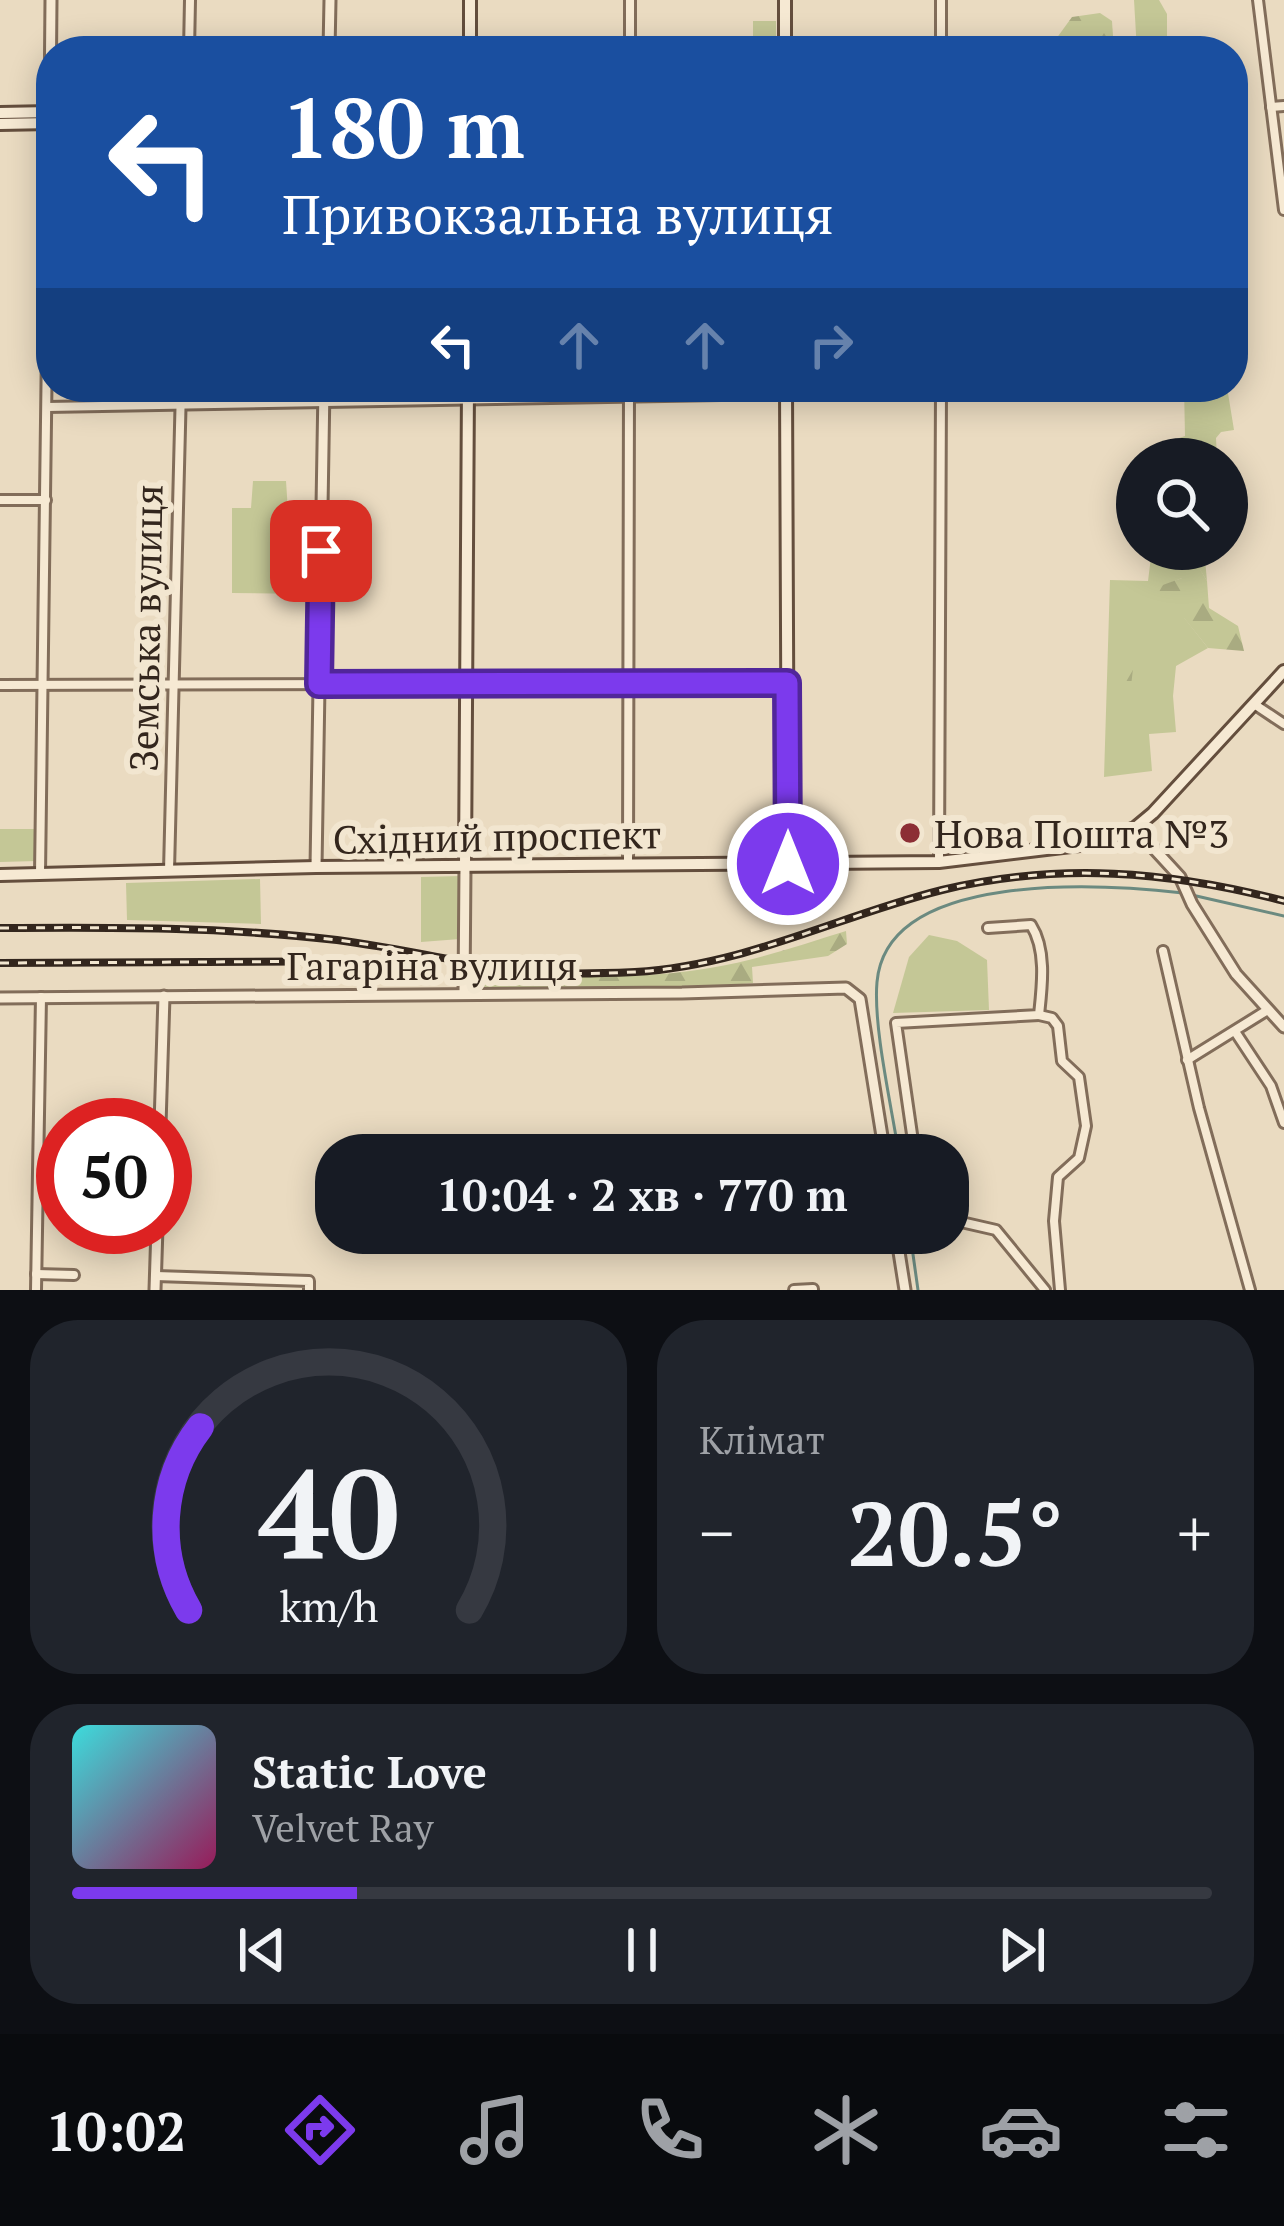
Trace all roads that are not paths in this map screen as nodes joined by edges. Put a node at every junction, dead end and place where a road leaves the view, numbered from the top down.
1 (52, 0) edge
2 (190, 0) edge
3 (330, 0) edge
4 (470, 0) edge
5 (630, 0) edge
6 (785, 0) edge
7 (941, 0) edge
8 (1258, 0) edge
9 (52, 36) edge
10 (189, 36) edge
11 (329, 36) edge
12 (470, 36) edge
13 (630, 36) edge
14 (785, 36) edge
15 (941, 36) edge
16 (1284, 106) edge
17 (1271, 107) junction
18 (36, 112) edge
19 (0, 113) edge
20 (36, 123) edge
21 (0, 124) edge
22 (1284, 210) edge
23 (47, 402) edge
24 (276, 402) edge
25 (324, 402) edge
26 (468, 402) edge
27 (629, 402) edge
28 (786, 402) edge
29 (941, 402) edge
30 (181, 404) junction
31 (47, 407) junction
32 (0, 500) edge
33 (46, 500) junction
34 (1284, 671) edge
35 (787, 683) junction
36 (43, 684) junction
37 (174, 684) junction
38 (319, 684) junction
39 (466, 684) junction
40 (628, 684) junction
41 (0, 685) edge
42 (1254, 704) junction
43 (1284, 724) edge
44 (1135, 828) junction
45 (939, 862) junction
46 (628, 864) junction
47 (788, 864) junction
48 (464, 866) junction
49 (316, 867) junction
50 (169, 871) junction
51 (40, 874) junction
52 (0, 875) edge
53 (988, 928) dead end
54 (1163, 950) dead end
55 (464, 993) junction
56 (164, 996) junction
57 (41, 997) junction
58 (0, 998) edge
59 (1266, 1011) junction
60 (1039, 1015) junction
61 (1284, 1027) edge
62 (1236, 1033) junction
63 (1187, 1060) junction
64 (161, 1098) edge
65 (1284, 1123) edge
66 (881, 1134) edge
67 (912, 1134) edge
68 (969, 1224) edge
69 (156, 1254) edge
70 (899, 1254) edge
71 (36, 1274) junction
72 (74, 1275) dead end
73 (156, 1276) junction
74 (309, 1285) edge
75 (813, 1289) edge
76 (36, 1290) edge
77 (155, 1290) edge
78 (794, 1290) edge
79 (905, 1290) edge
80 (1045, 1290) edge
81 (1060, 1290) edge
82 (1250, 1290) edge

1 - 9 street
2 - 10 street
3 - 11 street
4 - 12 main road
5 - 13 street
6 - 14 main road
7 - 15 street
8 - 17 street
16 - 17 street
17 - 22 street
18 - 19 main road
20 - 21 main road
23 - 31 street
24 - 30 street
25 - 38 street
26 - 39 main road
27 - 40 street
28 - 35 main road
29 - 45 street
30 - 31 street
30 - 37 street, Земська вулиця
31 - 33 street
32 - 33 street
33 - 36 street
34 - 42 main road, Східний проспект
35 - 40 street
35 - 47 main road
36 - 37 street
36 - 41 street
36 - 51 street
37 - 38 street
37 - 50 street, Земська вулиця
38 - 39 street
38 - 49 street
39 - 40 street
39 - 48 main road
40 - 46 street
42 - 43 street
42 - 44 main road, Східний проспект
44 - 45 main road, Східний проспект
44 - 59 street
45 - 47 main road, Східний проспект
46 - 47 main road, Східний проспект
46 - 48 main road, Східний проспект
48 - 49 main road, Східний проспект
48 - 55 street
49 - 50 main road, Східний проспект
50 - 51 main road, Східний проспект
51 - 52 main road, Східний проспект
53 - 60 street
54 - 63 street
55 - 56 street, Гагаріна вулиця
55 - 66 street, Гагаріна вулиця
56 - 57 street, Гагаріна вулиця
56 - 64 street
57 - 58 street, Гагаріна вулиця
57 - 71 street
59 - 61 street
59 - 62 street
60 - 67 street
60 - 81 street
62 - 63 street
62 - 65 street
63 - 82 street
68 - 80 street
69 - 73 street
70 - 79 street
71 - 72 street
71 - 76 street
73 - 74 street
73 - 77 street
75 - 78 street

